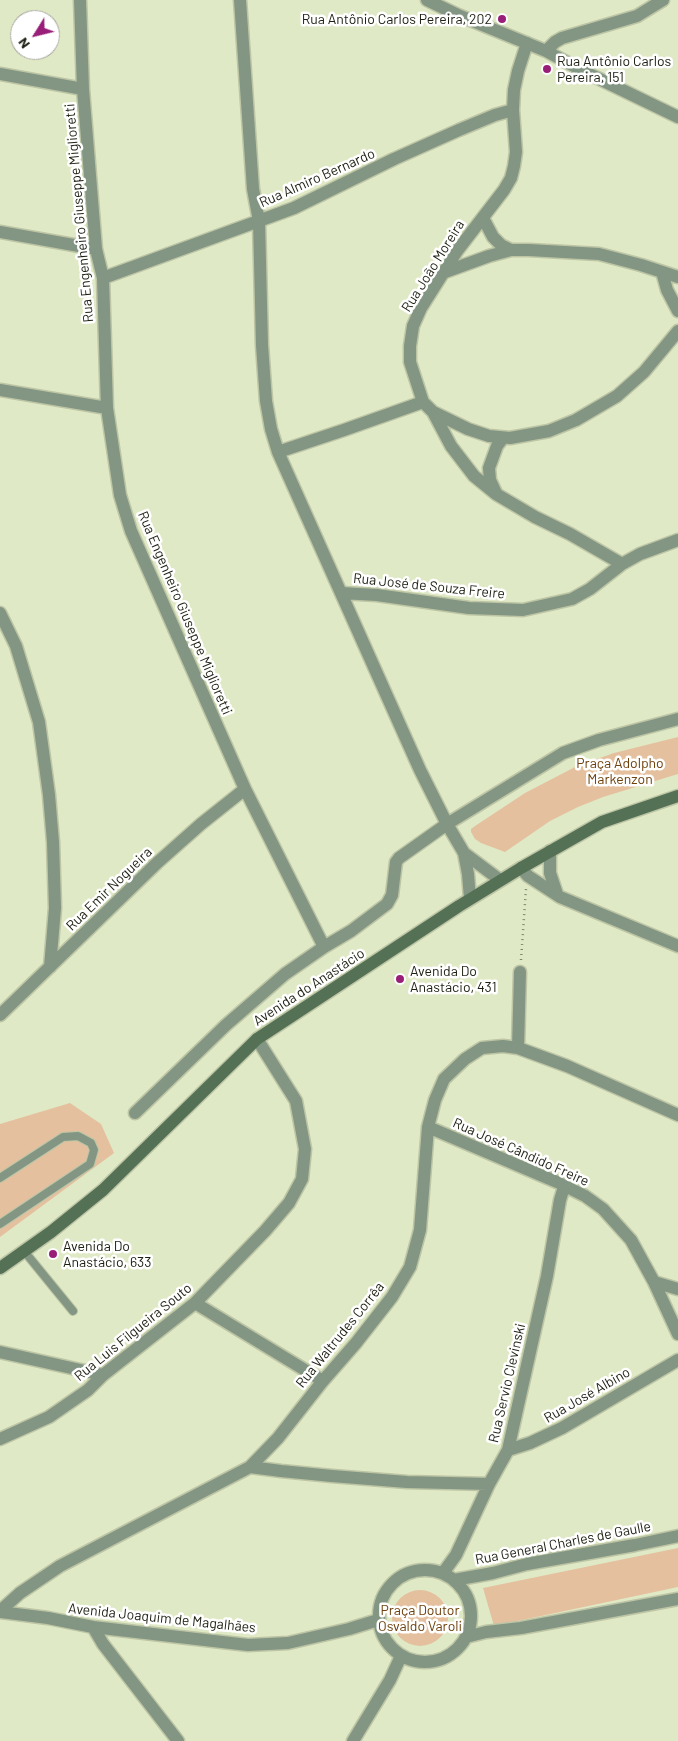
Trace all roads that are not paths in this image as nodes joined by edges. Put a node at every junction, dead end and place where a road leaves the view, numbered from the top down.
1 (80, 0) edge
2 (240, 0) edge
3 (427, 0) edge
4 (663, 0) edge
5 (527, 43) junction
6 (546, 51) junction
7 (0, 74) edge
8 (83, 89) junction
9 (513, 110) junction
10 (678, 117) edge
11 (484, 218) junction
12 (259, 221) junction
13 (0, 232) edge
14 (96, 249) junction
15 (511, 250) junction
16 (445, 272) junction
17 (662, 272) junction
18 (678, 277) edge
19 (103, 278) junction
20 (678, 311) edge
21 (678, 331) edge
22 (0, 390) edge
23 (423, 402) junction
24 (108, 408) junction
25 (432, 412) junction
26 (503, 438) junction
27 (278, 452) junction
28 (496, 494) junction
29 (678, 540) edge
30 (622, 564) junction
31 (341, 593) junction
32 (0, 613) edge
33 (678, 719) edge
34 (244, 789) junction
35 (678, 796) edge
36 (446, 824) junction
37 (550, 851) junction
38 (464, 853) junction
39 (525, 872) junction
40 (500, 880) junction
41 (556, 894) junction
42 (470, 898) junction
43 (678, 946) edge
44 (324, 947) junction
45 (50, 966) junction
46 (520, 972) road end
47 (0, 1015) edge
48 (257, 1039) junction
49 (518, 1048) junction
50 (135, 1113) dead end
51 (678, 1115) edge
52 (428, 1127) junction
53 (0, 1178) edge
54 (564, 1187) junction
55 (0, 1224) edge
56 (24, 1251) junction
57 (0, 1268) edge
58 (654, 1282) junction
59 (678, 1289) edge
60 (195, 1303) junction
61 (73, 1311) dead end
62 (678, 1334) edge
63 (0, 1352) edge
64 (678, 1360) edge
65 (103, 1375) junction
66 (323, 1381) junction
67 (0, 1439) edge
68 (508, 1450) junction
69 (250, 1466) junction
70 (488, 1484) junction
71 (678, 1536) edge
72 (449, 1576) junction
73 (678, 1599) edge
74 (0, 1611) edge
75 (378, 1620) junction
76 (93, 1628) junction
77 (466, 1637) junction
78 (402, 1656) junction
79 (178, 1741) edge
80 (353, 1741) edge

1 - 8 street, Rua Engenheiro Giuseppe Miglioretti
2 - 12 street
3 - 5 street
4 - 6 street
5 - 6 street
5 - 9 street, Rua João Moreira
6 - 10 street
7 - 8 street
8 - 14 street, Rua Engenheiro Giuseppe Miglioretti
9 - 11 street, Rua João Moreira
9 - 12 street, Rua Almiro Bernardo
11 - 15 street
11 - 16 street, Rua João Moreira
12 - 19 street, Rua Almiro Bernardo
12 - 27 street
13 - 14 street
14 - 19 street, Rua Engenheiro Giuseppe Miglioretti
15 - 16 street
15 - 17 street
16 - 23 street, Rua João Moreira
17 - 18 street
17 - 20 street
19 - 24 street, Rua Engenheiro Giuseppe Miglioretti
21 - 26 street
22 - 24 street
23 - 25 street, Rua João Moreira
23 - 27 street
24 - 34 street, Rua Engenheiro Giuseppe Miglioretti
25 - 26 street
25 - 28 street, Rua João Moreira
26 - 28 street
27 - 31 street
28 - 30 street, Rua João Moreira
29 - 30 street
30 - 31 street, Rua José de Souza Freire
31 - 36 street
32 - 45 street
33 - 36 street, Avenida do Anastácio
34 - 44 street, Rua Engenheiro Giuseppe Miglioretti
34 - 45 street, Rua Emir Nogueira
35 - 37 main road, Avenida do Anastácio
36 - 38 street
36 - 44 street, Avenida do Anastácio
37 - 39 main road, Avenida do Anastácio
37 - 41 street
38 - 40 street
38 - 42 street
39 - 40 main road, Avenida do Anastácio
39 - 41 street
40 - 42 main road, Avenida do Anastácio
41 - 43 street
42 - 48 main road, Avenida do Anastácio
44 - 50 street, Avenida do Anastácio
45 - 47 street, Rua Emir Nogueira
46 - 49 street
48 - 56 main road, Avenida do Anastácio
48 - 60 street, Rua Luis Filgueira Souto
49 - 51 street, Rua Waltrudes Corrêa
49 - 52 street, Rua Waltrudes Corrêa
52 - 54 street, Rua José Cândido Freire
52 - 66 street, Rua Waltrudes Corrêa
53 - 55 lane
54 - 58 street, Rua José Cândido Freire
54 - 68 street, Rua Servio Clevinski
56 - 57 main road, Avenida do Anastácio
56 - 61 lane
58 - 59 street
58 - 62 street, Rua José Cândido Freire
60 - 65 street, Rua Luis Filgueira Souto
60 - 66 street
63 - 65 street
64 - 68 street, Rua José Albino
65 - 67 street, Rua Luis Filgueira Souto
66 - 69 street, Rua Waltrudes Corrêa
68 - 70 street, Rua Servio Clevinski
69 - 70 street
69 - 74 street
70 - 72 street, Rua Servio Clevinski
71 - 72 street, Rua General Charles de Gaulle
72 - 75 street
72 - 77 street
73 - 77 street
74 - 76 street, Avenida Joaquim de Magalhães
75 - 76 street, Avenida Joaquim de Magalhães
75 - 78 street
76 - 79 street
77 - 78 street
78 - 80 street

